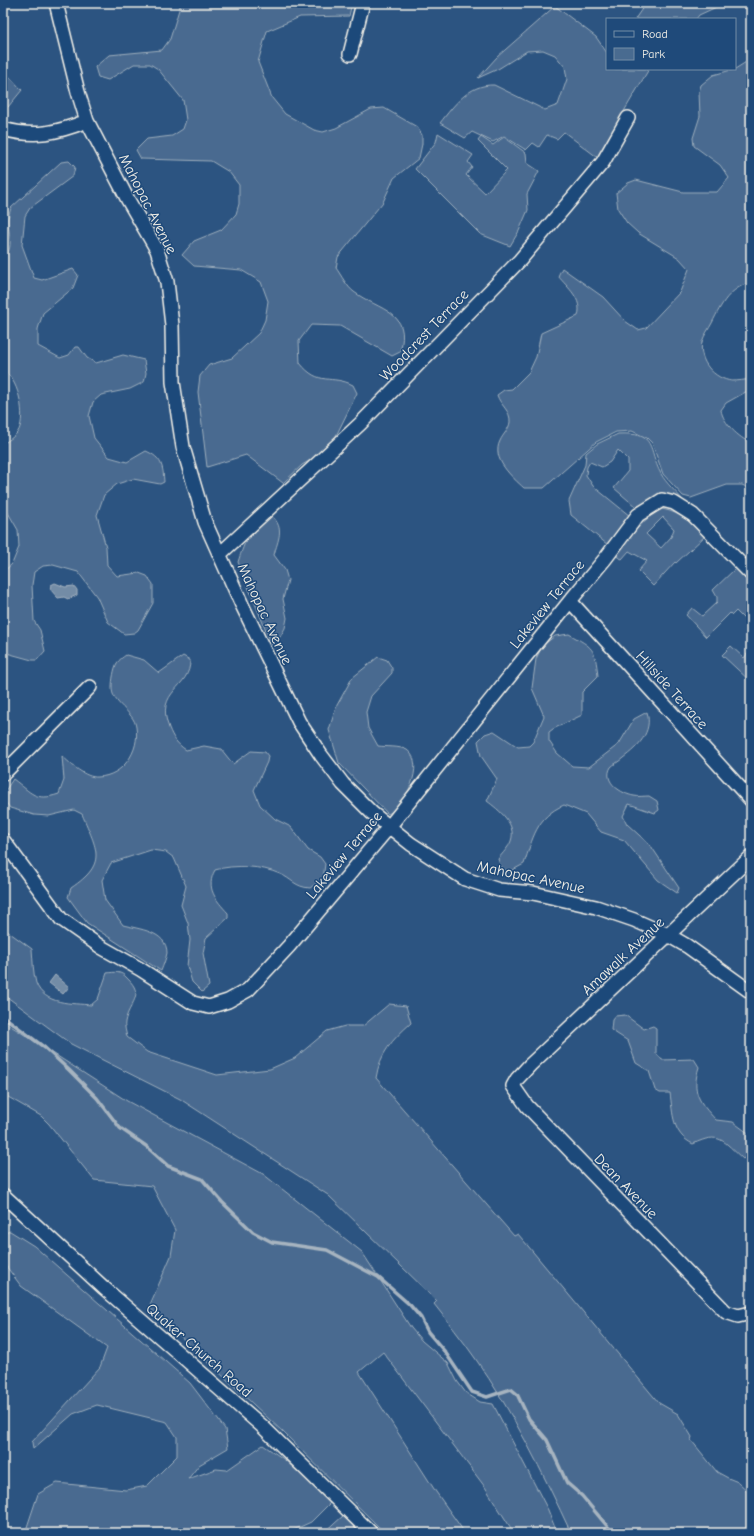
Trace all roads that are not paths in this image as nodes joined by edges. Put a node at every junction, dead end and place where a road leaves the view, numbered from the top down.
1 (56, 3) edge
2 (363, 3) edge
3 (350, 54) dead end
4 (628, 118) dead end
5 (87, 121) junction
6 (3, 129) edge
7 (220, 554) junction
8 (751, 574) edge
9 (570, 600) junction
10 (90, 687) dead end
11 (3, 774) edge
12 (751, 800) edge
13 (389, 827) junction
14 (3, 840) edge
15 (751, 857) edge
16 (668, 935) junction
17 (751, 992) edge
18 (517, 1079) joint
19 (3, 1195) edge
20 (751, 1312) edge
21 (372, 1533) edge

1 - 5 street, Mahopac Avenue
2 - 3 street
4 - 7 street, Woodcrest Terrace
5 - 6 street
5 - 7 street, Mahopac Avenue
7 - 13 street, Mahopac Avenue
8 - 9 street, Lakeview Terrace
9 - 12 street, Hillside Terrace
9 - 13 street, Lakeview Terrace
10 - 11 street
13 - 14 street, Lakeview Terrace
13 - 16 street, Mahopac Avenue
15 - 16 street, Amawalk Avenue
16 - 17 street, Mahopac Avenue
16 - 18 street, Amawalk Avenue
18 - 20 street, Dean Avenue
19 - 21 street, Quaker Church Road

